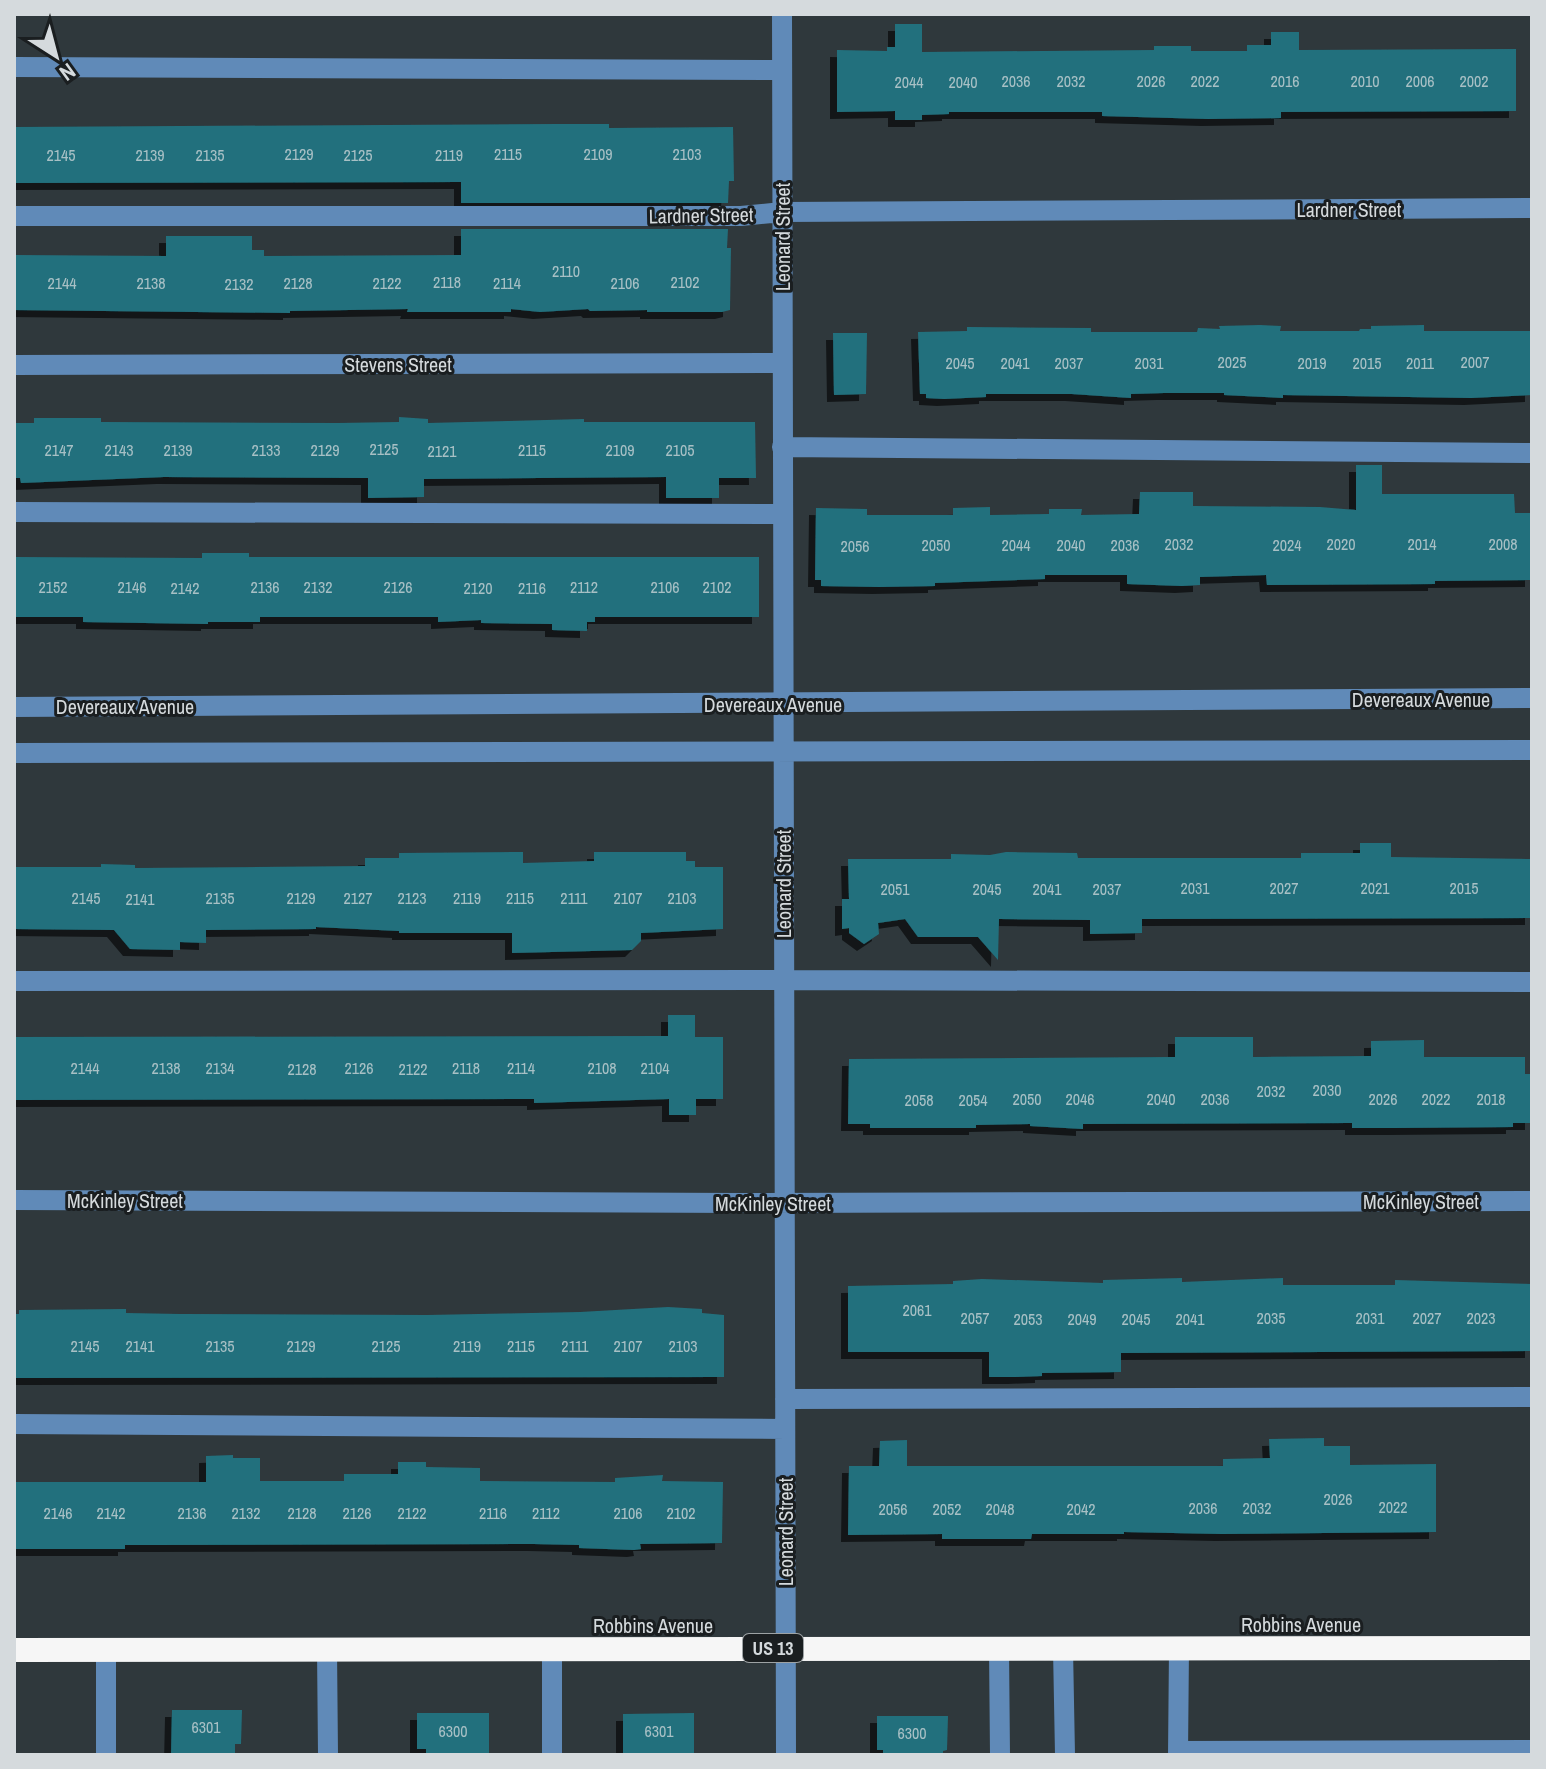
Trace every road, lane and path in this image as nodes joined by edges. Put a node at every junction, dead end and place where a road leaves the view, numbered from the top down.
1 (782, 14) edge
2 (14, 67) edge
3 (782, 70) junction
4 (1532, 208) edge
5 (782, 212) junction
6 (14, 216) edge
7 (781, 363) junction
8 (14, 365) edge
9 (782, 447) junction
10 (1532, 453) edge
11 (14, 512) edge
12 (783, 514) junction
13 (1532, 698) edge
14 (783, 704) junction
15 (14, 707) edge
16 (1532, 750) edge
17 (783, 752) junction
18 (14, 753) edge
19 (784, 980) junction
20 (14, 981) edge
21 (1532, 982) edge
22 (14, 1200) edge
23 (1532, 1201) edge
24 (784, 1203) junction
25 (1532, 1397) edge
26 (785, 1399) junction
27 (14, 1424) edge
28 (785, 1429) junction
29 (785, 1648) junction
30 (999, 1648) junction
31 (1063, 1648) junction
32 (1179, 1648) junction
33 (1532, 1648) edge
34 (106, 1649) junction
35 (327, 1649) junction
36 (552, 1649) junction
37 (14, 1650) edge
38 (1532, 1750) edge
39 (1178, 1753) edge
40 (106, 1755) edge
41 (328, 1755) edge
42 (552, 1755) edge
43 (786, 1755) edge
44 (1000, 1755) edge
45 (1065, 1755) edge

1 - 3 street, Leonard Street
2 - 3 street
3 - 5 street, Leonard Street
4 - 5 street, Lardner Street
5 - 6 street, Lardner Street
5 - 7 street, Leonard Street
7 - 8 street, Stevens Street
7 - 9 street, Leonard Street
9 - 10 street
9 - 12 street, Leonard Street
11 - 12 street
12 - 14 street, Leonard Street
13 - 14 street, Devereaux Avenue
14 - 15 street, Devereaux Avenue
14 - 17 street, Leonard Street
16 - 17 street
17 - 18 street
17 - 19 street, Leonard Street
19 - 20 street
19 - 21 street
19 - 24 street, Leonard Street
22 - 24 street, McKinley Street
23 - 24 street, McKinley Street
24 - 26 street, Leonard Street
25 - 26 street
26 - 28 street, Leonard Street
27 - 28 street
28 - 29 street, Leonard Street
29 - 30 highway, Robbins Avenue / US 13
29 - 36 highway, Robbins Avenue / US 13
29 - 43 street, Leonard Street
30 - 31 highway, Robbins Avenue / US 13
30 - 44 street
31 - 32 highway, Robbins Avenue / US 13
31 - 45 street
32 - 33 highway, Robbins Avenue / US 13
32 - 39 street
34 - 35 highway, Robbins Avenue / US 13
34 - 37 highway, Robbins Avenue / US 13
34 - 40 street
35 - 36 highway, Robbins Avenue / US 13
35 - 41 street
36 - 42 street
38 - 39 street

